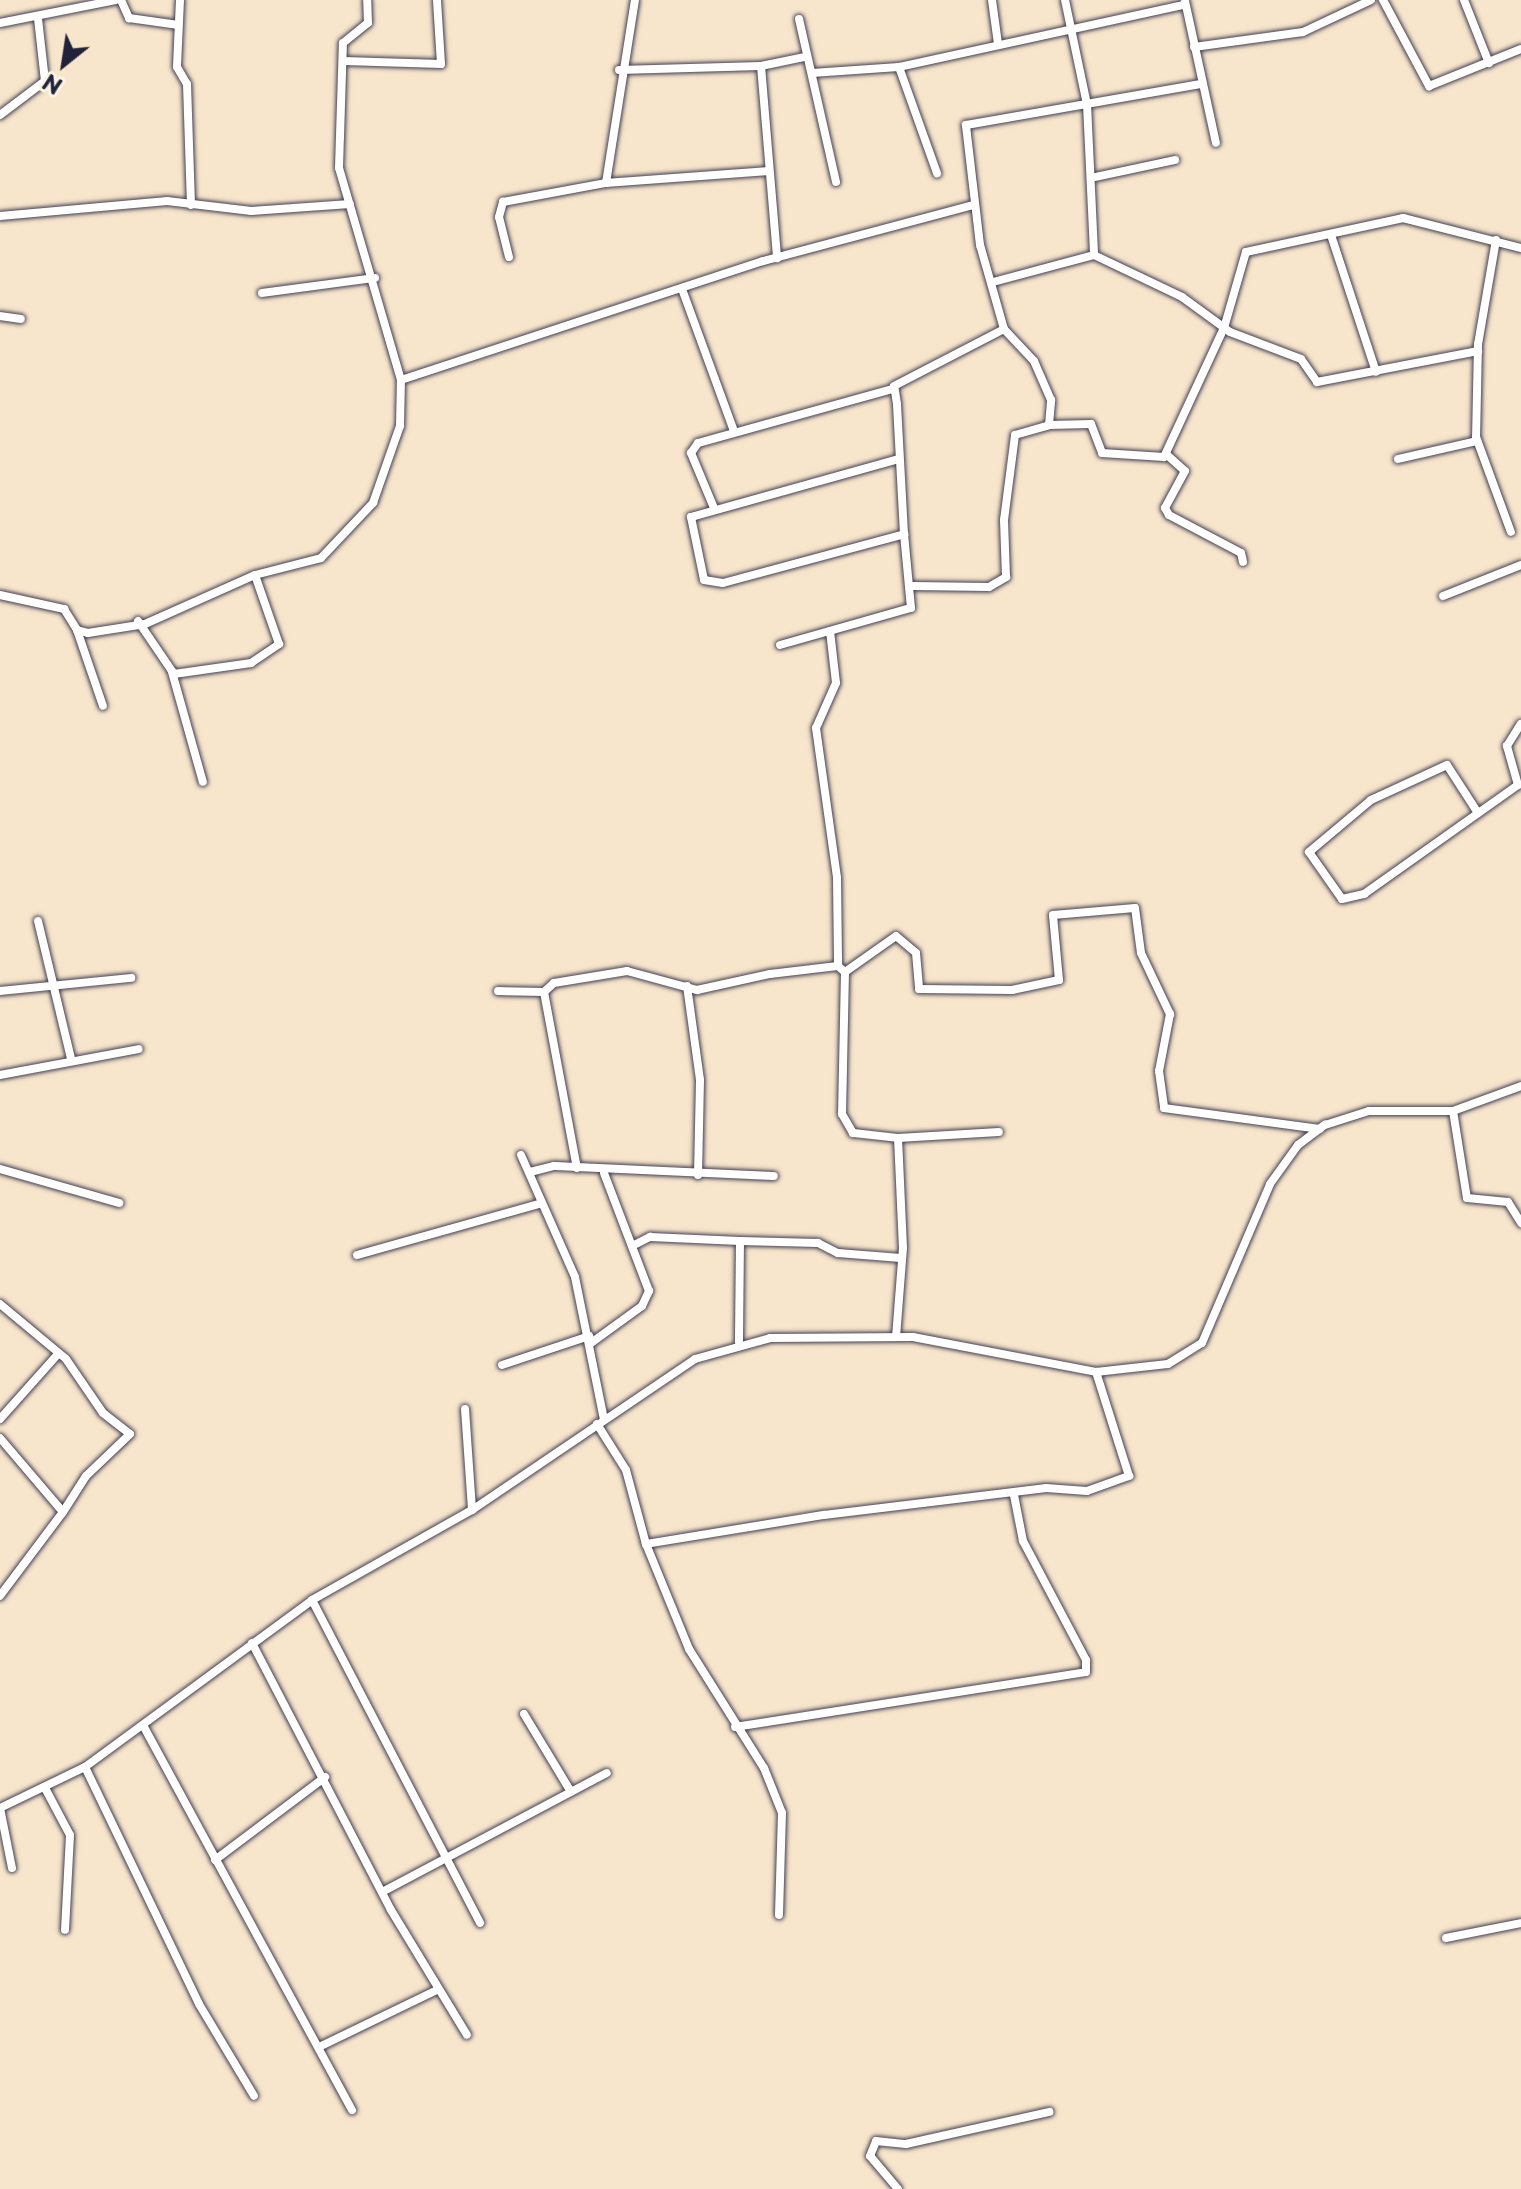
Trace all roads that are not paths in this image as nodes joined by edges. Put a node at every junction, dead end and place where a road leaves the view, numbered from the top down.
1 (119, 0) edge
2 (180, 0) edge
3 (367, 0) edge
4 (437, 0) edge
5 (635, 0) edge
6 (992, 0) edge
7 (1065, 0) edge
8 (1371, 0) edge
9 (1383, 0) edge
10 (1464, 0) edge
11 (1184, 2) edge
12 (38, 19) junction
13 (799, 19) dead end
14 (0, 23) edge
15 (179, 25) junction
16 (1073, 30) junction
17 (998, 44) junction
18 (1194, 47) junction
19 (1521, 49) edge
20 (805, 57) junction
21 (344, 61) junction
22 (1489, 63) junction
23 (761, 66) junction
24 (899, 67) junction
25 (619, 70) junction
26 (812, 73) junction
27 (1202, 84) junction
28 (1087, 104) junction
29 (0, 115) edge
30 (1216, 143) dead end
31 (1175, 160) dead end
32 (769, 171) junction
33 (937, 173) dead end
34 (1095, 177) junction
35 (836, 182) dead end
36 (606, 183) junction
37 (350, 204) junction
38 (191, 205) junction
39 (974, 205) junction
40 (0, 216) edge
41 (1331, 235) junction
42 (1496, 240) junction
43 (1521, 248) edge
44 (1094, 255) junction
45 (509, 257) dead end
46 (777, 258) junction
47 (375, 278) junction
48 (993, 282) junction
49 (682, 289) junction
50 (262, 293) dead end
51 (0, 316) edge
52 (21, 319) dead end
53 (1224, 328) junction
54 (1004, 329) junction
55 (1478, 351) junction
56 (1376, 372) junction
57 (401, 380) junction
58 (893, 389) junction
59 (1049, 425) junction
60 (734, 431) junction
61 (1477, 441) junction
62 (1166, 454) junction
63 (899, 459) junction
64 (1398, 459) dead end
65 (714, 508) junction
66 (1511, 532) dead end
67 (904, 534) junction
68 (1243, 562) dead end
69 (1521, 565) edge
70 (255, 575) junction
71 (913, 586) junction
72 (0, 595) edge
73 (1443, 596) dead end
74 (137, 620) junction
75 (77, 630) junction
76 (830, 631) junction
77 (780, 645) dead end
78 (172, 672) junction
79 (103, 706) dead end
80 (1521, 724) edge
81 (203, 782) dead end
82 (1478, 813) junction
83 (38, 921) dead end
84 (842, 969) junction
85 (131, 978) dead end
86 (57, 983) junction
87 (687, 986) junction
88 (0, 991) edge
89 (498, 991) dead end
90 (544, 992) junction
91 (139, 1049) dead end
92 (71, 1058) junction
93 (0, 1075) edge
94 (1521, 1086) edge
95 (1453, 1111) junction
96 (1320, 1129) junction
97 (999, 1132) dead end
98 (898, 1138) junction
99 (521, 1155) dead end
100 (577, 1168) junction
101 (0, 1169) edge
102 (530, 1172) junction
103 (604, 1173) junction
104 (698, 1175) junction
105 (774, 1176) dead end
106 (119, 1203) dead end
107 (539, 1204) junction
108 (1521, 1223) edge
109 (740, 1241) junction
110 (636, 1244) junction
111 (357, 1255) dead end
112 (901, 1258) junction
113 (0, 1304) edge
114 (896, 1337) junction
115 (590, 1340) junction
116 (739, 1342) junction
117 (58, 1354) junction
118 (502, 1365) dead end
119 (1096, 1372) junction
120 (465, 1409) dead end
121 (0, 1419) edge
122 (600, 1422) junction
123 (0, 1438) edge
124 (1014, 1495) junction
125 (472, 1510) junction
126 (63, 1512) junction
127 (646, 1544) junction
128 (0, 1574) edge
129 (9, 1582) junction
130 (0, 1596) edge
131 (312, 1600) junction
132 (252, 1643) junction
133 (524, 1714) dead end
134 (144, 1727) junction
135 (735, 1727) junction
136 (85, 1767) junction
137 (607, 1773) dead end
138 (325, 1777) junction
139 (45, 1788) junction
140 (571, 1792) junction
141 (446, 1859) junction
142 (215, 1860) junction
143 (12, 1868) dead end
144 (384, 1891) junction
145 (779, 1915) dead end
146 (480, 1923) dead end
147 (1521, 1923) edge
148 (65, 1930) dead end
149 (1446, 1938) dead end
150 (437, 1990) junction
151 (467, 2035) dead end
152 (319, 2047) junction
153 (254, 2096) dead end
154 (352, 2110) dead end
155 (1049, 2112) dead end
156 (898, 2189) edge

1 - 12 street
1 - 15 street
2 - 15 street
3 - 21 street
4 - 21 street
5 - 25 street
6 - 17 street
7 - 16 street
8 - 18 street
9 - 22 street
10 - 22 street
11 - 16 street
11 - 18 street
12 - 14 street
12 - 29 street
13 - 20 street
15 - 38 street
16 - 17 street
16 - 28 street
17 - 24 street
18 - 27 street
19 - 22 street
20 - 23 street
20 - 26 street
21 - 37 street
23 - 25 street
23 - 32 street
24 - 26 street
24 - 33 street
25 - 36 street
26 - 35 street
27 - 28 street
27 - 30 street
28 - 34 street
28 - 39 street
31 - 34 street
32 - 36 street
32 - 46 street
34 - 44 street
36 - 45 street
37 - 38 street
37 - 47 street
38 - 40 street
39 - 46 street
39 - 48 street
41 - 42 street
41 - 53 street
41 - 56 street
42 - 43 street
42 - 55 street
44 - 48 street
44 - 53 street
46 - 49 street
47 - 50 street
47 - 57 street
48 - 54 street
49 - 57 street
49 - 60 street
51 - 52 street
53 - 56 street
53 - 62 street
54 - 58 street
54 - 59 street
55 - 56 street
55 - 61 street
57 - 70 street
58 - 60 street
58 - 63 street
59 - 62 street
59 - 71 street
60 - 65 street
61 - 64 street
61 - 66 street
62 - 68 street
63 - 65 street
63 - 67 street
65 - 67 street
67 - 71 street
69 - 73 street
70 - 74 street
70 - 78 street
71 - 76 street
72 - 75 street
74 - 75 street
74 - 78 street
75 - 79 street
76 - 77 street
76 - 84 street
78 - 81 street
80 - 82 street
82 - 82 street
83 - 86 street
84 - 87 street
84 - 96 street
84 - 98 street
85 - 86 street
86 - 88 street
86 - 92 street
87 - 90 street
87 - 104 street
89 - 90 street
90 - 100 street
91 - 92 street
92 - 93 street
94 - 95 street
95 - 96 street
95 - 108 street
96 - 119 street
97 - 98 street
98 - 112 street
99 - 102 street
100 - 102 street
100 - 103 street
101 - 106 street
102 - 107 street
103 - 104 street
103 - 110 street
104 - 105 street
107 - 111 street
107 - 115 street
109 - 110 street
109 - 112 street
109 - 116 street
110 - 115 street
112 - 114 street
113 - 117 street
114 - 116 street
114 - 119 street
115 - 118 street
115 - 122 street
116 - 122 street
117 - 121 street
117 - 126 street
119 - 124 street
120 - 125 street
122 - 125 street
122 - 127 street
123 - 126 street
124 - 127 street
124 - 135 street
125 - 131 street
126 - 129 street
127 - 135 street
128 - 129 street
129 - 130 street
131 - 132 street
131 - 141 street
132 - 134 street
132 - 138 street
133 - 140 street
134 - 136 street
134 - 142 street
135 - 145 street
136 - 139 street
136 - 153 street
137 - 140 street
138 - 142 street
138 - 144 street
139 - 143 street
139 - 148 street
140 - 141 street
141 - 144 street
141 - 146 street
142 - 152 street
144 - 150 street
147 - 149 street
150 - 151 street
150 - 152 street
152 - 154 street
155 - 156 street

